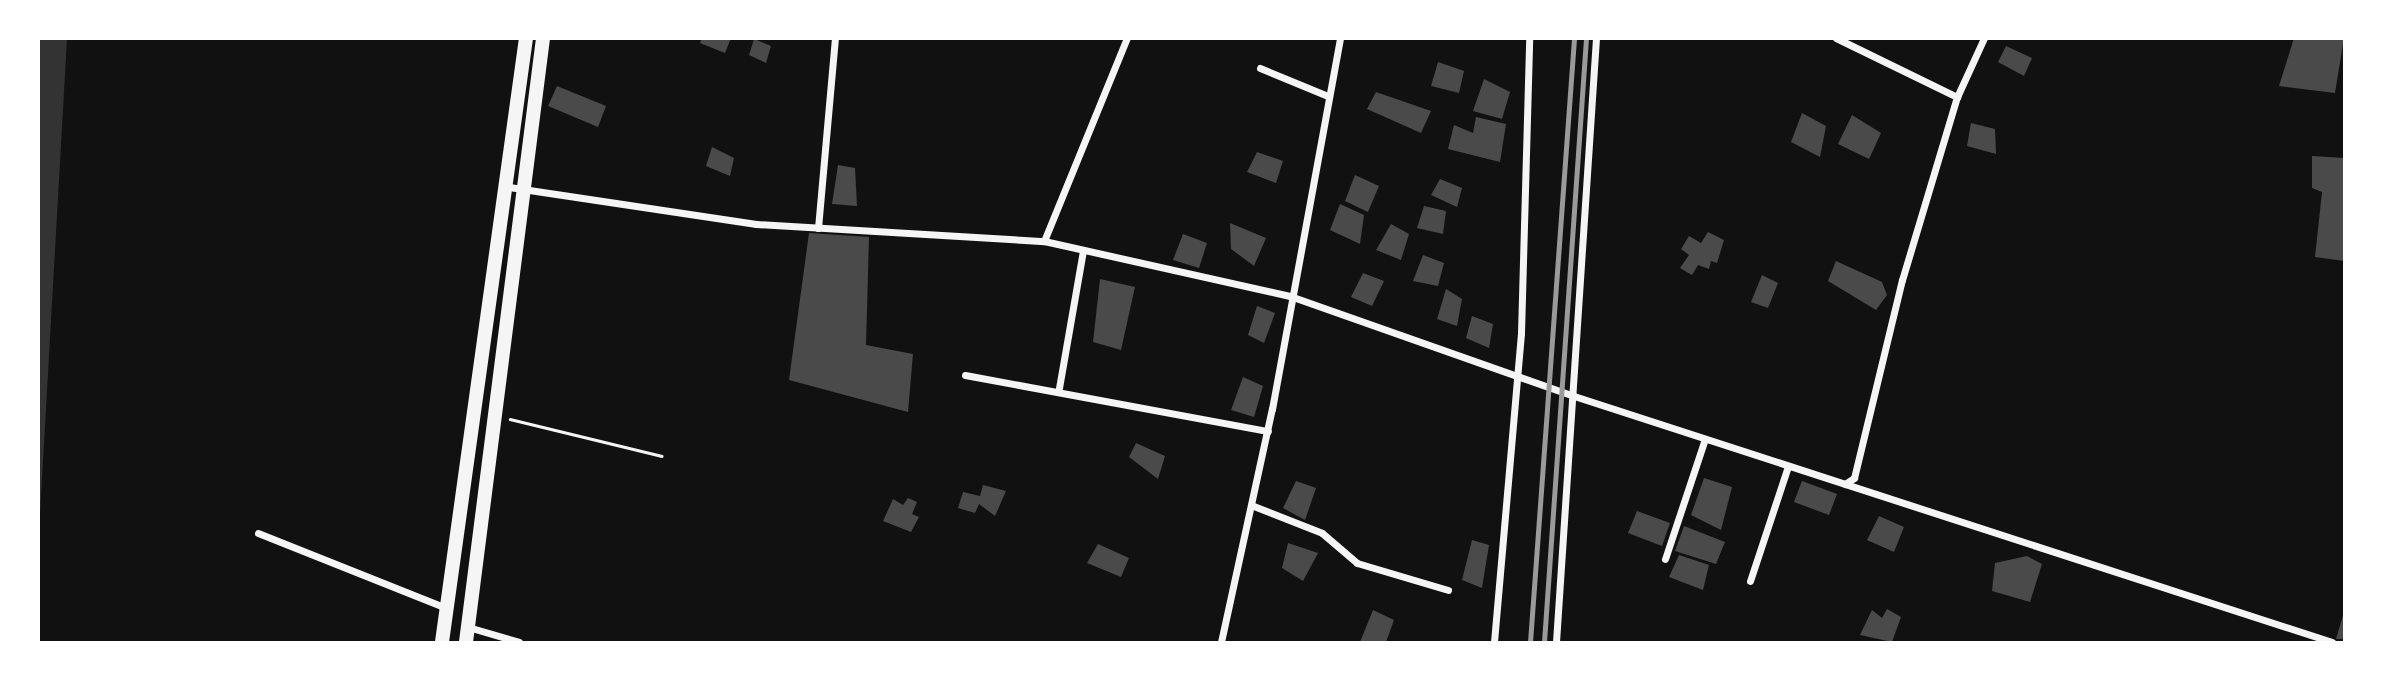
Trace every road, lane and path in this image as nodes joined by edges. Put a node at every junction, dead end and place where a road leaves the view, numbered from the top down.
1 (526, 38) edge
2 (543, 38) edge
3 (835, 38) edge
4 (1127, 38) edge
5 (1340, 38) edge
6 (1529, 38) edge
7 (1596, 38) edge
8 (1836, 38) edge
9 (1984, 38) edge
10 (1260, 68) dead end
11 (1328, 96) junction
12 (1957, 97) junction
13 (515, 188) junction
14 (818, 228) junction
15 (1044, 241) junction
16 (1083, 250) junction
17 (1290, 296) junction
18 (965, 375) dead end
19 (1518, 377) junction
20 (1059, 388) junction
21 (1574, 397) junction
22 (493, 415) junction
23 (1268, 431) junction
24 (1705, 439) junction
25 (662, 456) dead end
26 (1787, 466) junction
27 (1844, 484) junction
28 (1251, 505) junction
29 (258, 533) dead end
30 (1665, 559) dead end
31 (1749, 581) dead end
32 (1448, 590) dead end
33 (447, 609) junction
34 (468, 627) junction
35 (442, 642) edge
36 (466, 642) edge
37 (519, 642) edge
38 (1221, 642) edge
39 (1494, 642) edge
40 (1556, 642) edge
41 (2332, 642) edge

1 - 13 main road
2 - 13 main road
3 - 14 street
4 - 15 street
5 - 11 street
6 - 19 street
7 - 21 street
8 - 12 street
9 - 12 street
10 - 11 street
11 - 17 street
12 - 27 street
13 - 14 street
13 - 22 main road
13 - 33 main road
14 - 15 street
15 - 16 street
16 - 17 street
16 - 20 street
17 - 19 street
17 - 23 street
18 - 20 street
19 - 21 street
19 - 39 street
20 - 23 street
21 - 24 street
21 - 40 street
22 - 25 path
22 - 34 main road
23 - 28 street
24 - 26 street
24 - 30 street
26 - 27 street
26 - 31 street
27 - 41 street
28 - 32 street
28 - 38 street
29 - 33 street
33 - 35 main road
34 - 36 main road
34 - 37 street

